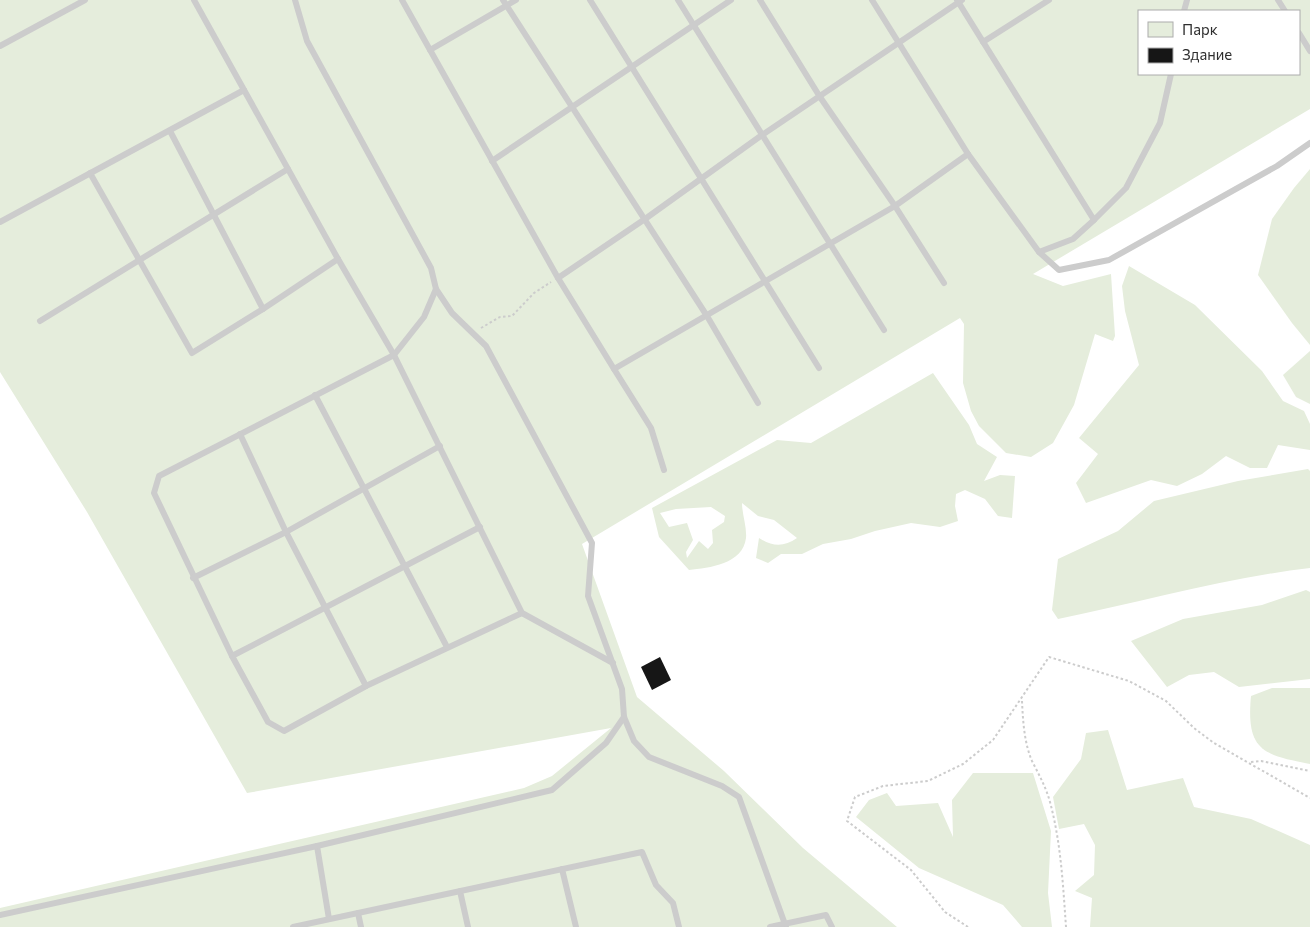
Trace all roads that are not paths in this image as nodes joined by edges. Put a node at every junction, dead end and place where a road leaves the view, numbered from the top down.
1 (85, 0) edge
2 (194, 0) edge
3 (295, 0) edge
4 (402, 0) edge
5 (516, 0) edge
6 (590, 0) edge
7 (678, 0) edge
8 (731, 0) edge
9 (760, 0) edge
10 (872, 0) edge
11 (1050, 0) edge
12 (960, 1) edge
13 (505, 3) edge
14 (694, 25) junction
15 (1300, 35) edge
16 (983, 42) junction
17 (899, 43) junction
18 (0, 46) edge
19 (430, 50) junction
20 (1310, 51) edge
21 (632, 66) junction
22 (1170, 75) edge
23 (244, 90) junction
24 (820, 97) junction
25 (572, 107) junction
26 (170, 131) junction
27 (762, 134) junction
28 (1310, 143) edge
29 (968, 154) junction
30 (492, 160) junction
31 (288, 168) junction
32 (90, 173) junction
33 (702, 177) junction
34 (895, 206) junction
35 (214, 215) junction
36 (645, 219) junction
37 (1094, 220) junction
38 (0, 222) edge
39 (829, 245) junction
40 (1039, 252) junction
41 (138, 259) junction
42 (338, 259) junction
43 (558, 278) junction
44 (766, 282) junction
45 (944, 283) dead end
46 (436, 289) junction
47 (263, 309) junction
48 (707, 316) junction
49 (40, 321) dead end
50 (884, 330) dead end
51 (394, 355) junction
52 (819, 368) dead end
53 (614, 369) junction
54 (315, 395) junction
55 (758, 403) dead end
56 (240, 434) junction
57 (440, 446) junction
58 (664, 470) dead end
59 (366, 490) junction
60 (480, 527) junction
61 (286, 532) junction
62 (405, 566) junction
63 (193, 578) junction
64 (326, 607) junction
65 (522, 613) junction
66 (447, 647) junction
67 (232, 656) junction
68 (613, 663) junction
69 (366, 686) junction
70 (624, 717) junction
71 (317, 846) junction
72 (562, 869) junction
73 (460, 891) junction
74 (358, 913) junction
75 (0, 916) edge
76 (329, 919) junction
77 (785, 925) edge
78 (293, 927) edge
79 (361, 927) edge
80 (468, 927) edge
81 (576, 927) edge
82 (679, 927) edge
83 (770, 927) edge
84 (832, 927) edge

1 - 18 lane
2 - 23 lane
3 - 46 lane
4 - 19 lane
5 - 13 lane
6 - 21 lane
7 - 14 lane
8 - 14 lane
9 - 24 lane
10 - 17 lane
11 - 16 lane
12 - 16 lane
12 - 17 lane
13 - 19 lane
13 - 25 lane
14 - 21 lane
14 - 27 lane
15 - 20 lane
16 - 37 lane
17 - 24 lane
17 - 29 lane
19 - 30 lane
21 - 25 lane
21 - 33 lane
22 - 37 lane
23 - 26 lane
23 - 31 lane
24 - 27 lane
24 - 34 lane
25 - 30 lane
25 - 36 lane
26 - 32 lane
26 - 35 lane
27 - 33 lane
27 - 39 lane
28 - 40 lane
29 - 34 lane
29 - 40 lane
30 - 43 lane
31 - 35 lane
31 - 42 lane
32 - 38 lane
32 - 41 lane
33 - 36 lane
33 - 44 lane
34 - 39 lane
34 - 45 lane
35 - 41 lane
35 - 47 lane
36 - 43 lane
36 - 48 lane
37 - 40 lane
39 - 44 lane
39 - 50 lane
41 - 47 lane
41 - 49 lane
42 - 47 lane
42 - 51 lane
43 - 53 lane
44 - 48 lane
44 - 52 lane
46 - 51 lane
46 - 68 lane
48 - 53 lane
48 - 55 lane
51 - 54 lane
51 - 57 lane
53 - 58 lane
54 - 56 lane
54 - 59 lane
56 - 61 lane
56 - 63 lane
57 - 59 lane
57 - 60 lane
59 - 61 lane
59 - 62 lane
60 - 62 lane
60 - 65 lane
61 - 63 lane
61 - 64 lane
62 - 64 lane
62 - 66 lane
63 - 67 lane
64 - 67 lane
64 - 69 lane
65 - 66 lane
65 - 68 lane
66 - 69 lane
67 - 69 lane
68 - 70 lane
70 - 71 lane
70 - 77 lane
71 - 75 lane
71 - 76 lane
72 - 73 lane
72 - 81 lane
72 - 82 lane
73 - 74 lane
73 - 80 lane
74 - 76 lane
74 - 79 lane
76 - 78 lane
77 - 83 lane
77 - 84 lane

